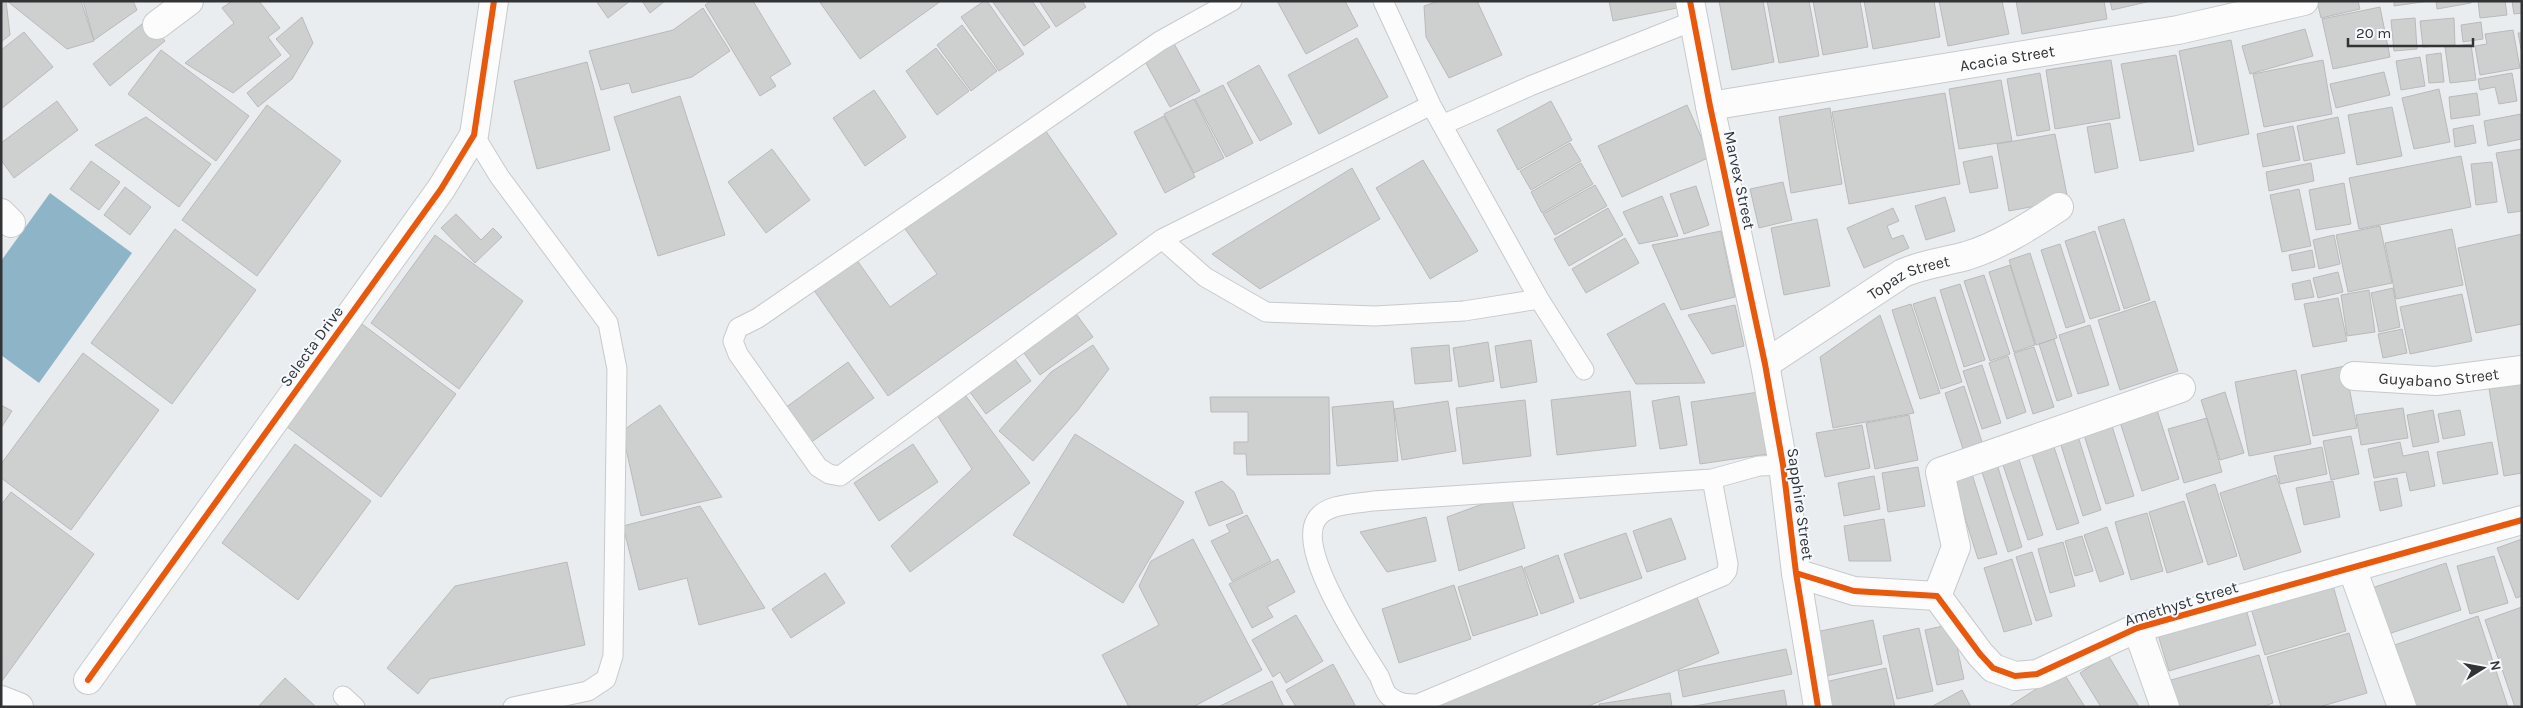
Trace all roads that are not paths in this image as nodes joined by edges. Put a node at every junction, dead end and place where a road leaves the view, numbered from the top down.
1 (189, 1) edge
2 (494, 1) edge
3 (1232, 1) edge
4 (1383, 1) edge
5 (2304, 1) edge
6 (1691, 11) edge
7 (157, 24) dead end
8 (1431, 105) junction
9 (1710, 106) junction
10 (1442, 125) junction
11 (474, 135) junction
12 (2059, 207) dead end
13 (1162, 239) junction
14 (1539, 299) junction
15 (1765, 364) junction
16 (1584, 370) dead end
17 (2522, 370) edge
18 (2354, 376) dead end
19 (2181, 388) dead end
20 (1783, 464) junction
21 (1712, 479) junction
22 (2522, 520) edge
23 (2352, 568) junction
24 (1796, 573) junction
25 (1937, 596) junction
26 (2137, 628) junction
27 (88, 680) dead end
28 (1, 700) edge
29 (19, 707) edge
30 (513, 707) edge
31 (1818, 707) edge
32 (2165, 707) edge
33 (2402, 707) edge

1 - 7 street
2 - 11 street, Selecta Drive
3 - 13 lane
4 - 8 lane
5 - 9 street, Acacia Street
6 - 9 street, Marvex Street
6 - 10 lane
8 - 10 lane
8 - 13 lane
9 - 15 street, Marvex Street
10 - 14 lane
11 - 27 street, Selecta Drive
11 - 30 lane
12 - 15 street, Topaz Street
13 - 14 lane
14 - 16 lane
15 - 20 street, Sapphire Street
17 - 18 street, Guyabano Street
19 - 25 street
20 - 21 lane
20 - 24 street, Sapphire Street
21 - 21 lane
22 - 23 street, Amethyst Street
23 - 26 street, Amethyst Street
23 - 33 street
24 - 25 street
24 - 31 street, Sapphire Street
25 - 26 street, Amethyst Street
26 - 32 street
28 - 29 street

